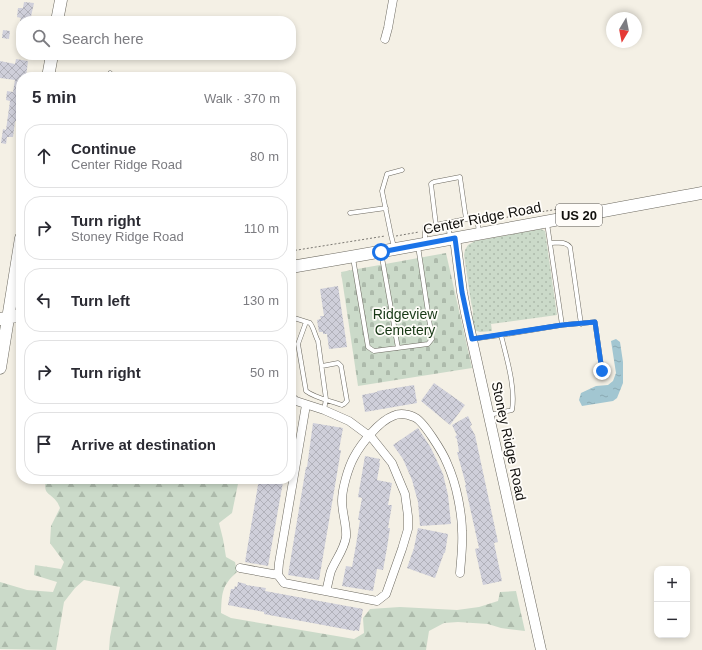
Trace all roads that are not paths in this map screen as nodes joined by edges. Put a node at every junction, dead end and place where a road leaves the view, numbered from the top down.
1 (61, 0) edge
2 (393, 0) edge
3 (58, 16) edge
4 (385, 39) dead end
5 (51, 60) edge
6 (49, 72) edge
7 (402, 170) dead end
8 (702, 193) edge
9 (386, 208) junction
10 (350, 213) dead end
11 (466, 219) junction
12 (547, 221) junction
13 (448, 223) junction
14 (436, 225) junction
15 (478, 228) junction
16 (452, 238) junction
17 (550, 243) junction
18 (421, 245) junction
19 (395, 249) junction
20 (381, 252) junction
21 (352, 257) junction
22 (296, 266) edge
23 (16, 282) edge
24 (16, 316) edge
25 (4, 318) edge
26 (296, 319) edge
27 (306, 322) junction
28 (581, 324) junction
29 (562, 325) junction
30 (501, 335) junction
31 (472, 339) junction
32 (398, 348) junction
33 (322, 366) junction
34 (0, 368) edge
35 (602, 371) dead end
36 (326, 399) junction
37 (296, 401) edge
38 (306, 405) junction
39 (324, 410) junction
40 (489, 415) junction
41 (369, 436) junction
42 (296, 464) edge
43 (292, 484) edge
44 (240, 568) dead end
45 (460, 573) dead end
46 (278, 574) junction
47 (326, 591) junction
48 (541, 650) edge

1 - 3 main road
2 - 4 street
5 - 6 main road
7 - 9 lane
8 - 12 main road, Center Ridge Road / US 20
9 - 10 lane
9 - 19 lane
11 - 13 lane
11 - 14 lane
11 - 15 lane
12 - 15 main road, Center Ridge Road / US 20
12 - 17 lane
13 - 14 lane
13 - 16 lane
14 - 18 lane
15 - 16 main road, Center Ridge Road / US 20
16 - 18 main road, Center Ridge Road / US 20
16 - 31 street, Stoney Ridge Road
17 - 28 lane
17 - 29 lane
18 - 19 main road, Center Ridge Road / US 20
18 - 32 lane
19 - 20 main road, Center Ridge Road / US 20
20 - 21 main road, Center Ridge Road / US 20
20 - 32 lane
21 - 22 main road, Center Ridge Road / US 20
21 - 32 lane
23 - 25 main road
24 - 25 main road
25 - 34 main road
26 - 27 lane
27 - 33 lane
27 - 36 lane
28 - 29 lane
28 - 35 lane
29 - 30 lane
30 - 31 lane
30 - 40 lane
31 - 40 street, Stoney Ridge Road
33 - 36 lane
33 - 36 lane
36 - 39 lane
37 - 38 street
38 - 39 street
38 - 42 street
39 - 41 street
40 - 48 street, Stoney Ridge Road
41 - 45 street
41 - 47 street
41 - 47 street
43 - 46 street
44 - 46 street
46 - 47 street

